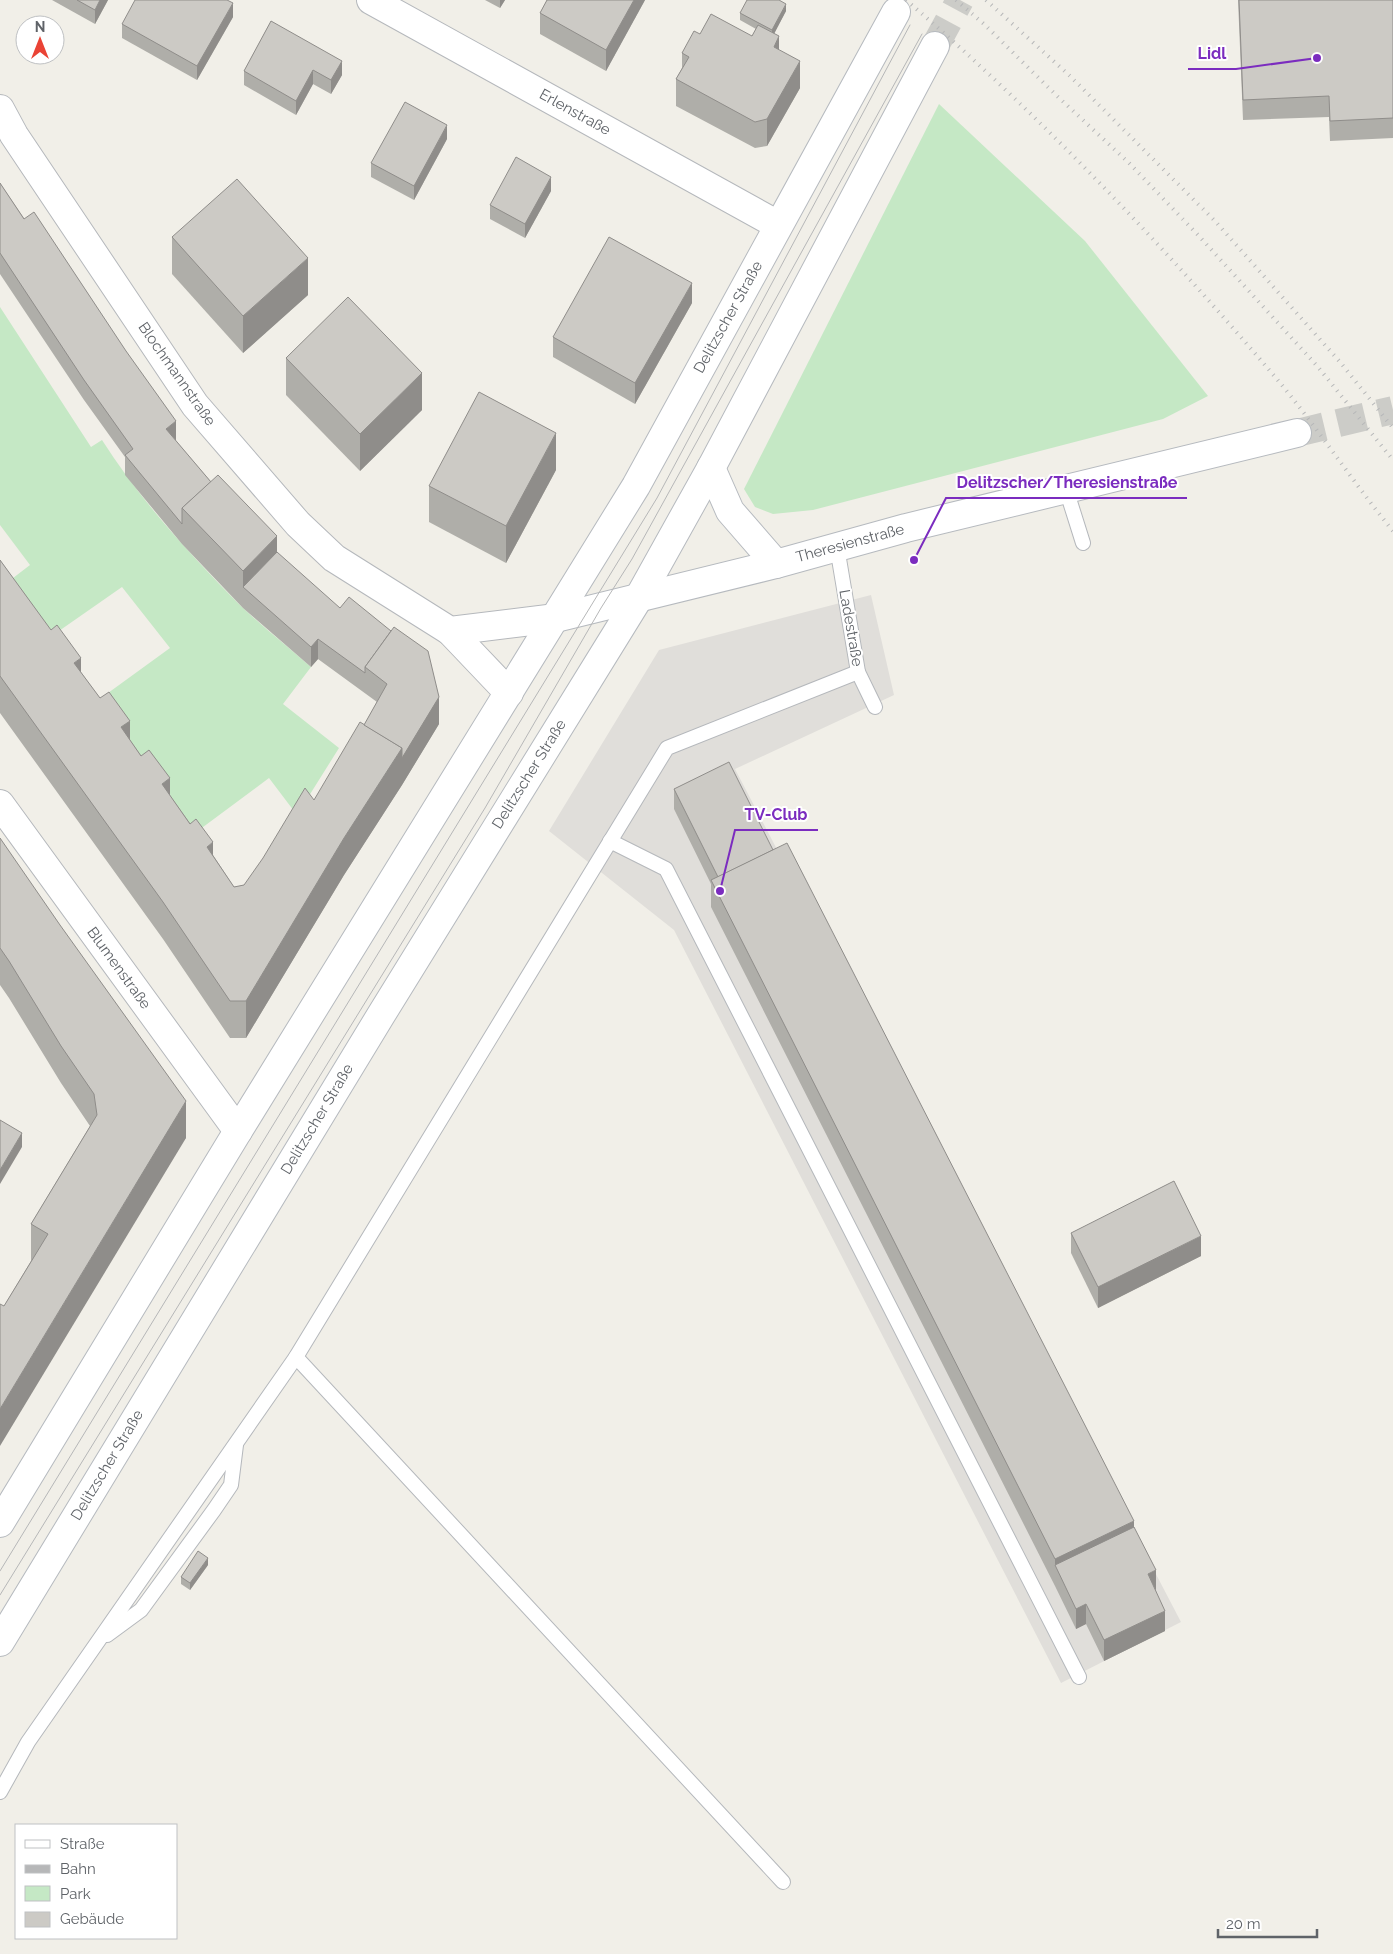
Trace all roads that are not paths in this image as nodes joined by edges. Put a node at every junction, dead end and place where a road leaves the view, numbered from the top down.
1 (371, 0) edge
2 (896, 12) dead end
3 (935, 46) tunnel mouth
4 (0, 110) edge
5 (778, 225) junction
6 (1297, 433) tunnel mouth
7 (711, 468) junction
8 (1066, 490) junction
9 (1083, 543) dead end
10 (837, 547) junction
11 (776, 564) junction
12 (638, 599) junction
13 (556, 618) junction
14 (450, 632) junction
15 (858, 672) junction
16 (509, 693) junction
17 (875, 707) dead end
18 (0, 804) edge
19 (610, 841) junction
20 (238, 1131) junction
21 (296, 1358) junction
22 (237, 1442) junction
23 (0, 1523) edge
24 (98, 1641) junction
25 (0, 1642) edge
26 (1079, 1677) dead end
27 (0, 1792) edge
28 (783, 1882) dead end

1 - 5 main road, Erlenstraße
2 - 5 main road, Delitzscher Straße
3 - 7 main road, Delitzscher Straße
4 - 14 main road, Blochmannstraße
5 - 13 main road, Delitzscher Straße
6 - 8 main road, Theresienstraße
7 - 11 main road
7 - 12 main road, Delitzscher Straße
8 - 9 lane
8 - 10 main road, Theresienstraße
10 - 11 main road, Theresienstraße
10 - 15 lane, Ladestraße
11 - 12 main road, Theresienstraße
12 - 13 main road
12 - 25 main road, Delitzscher Straße
13 - 14 main road
13 - 16 main road, Delitzscher Straße
14 - 16 main road, Blochmannstraße
15 - 17 lane, Ladestraße
15 - 19 lane
16 - 20 main road, Delitzscher Straße
18 - 20 main road, Blumenstraße
19 - 21 lane
19 - 26 lane
20 - 23 main road, Delitzscher Straße
21 - 22 lane
21 - 28 lane
22 - 24 lane
22 - 24 lane
24 - 27 lane

